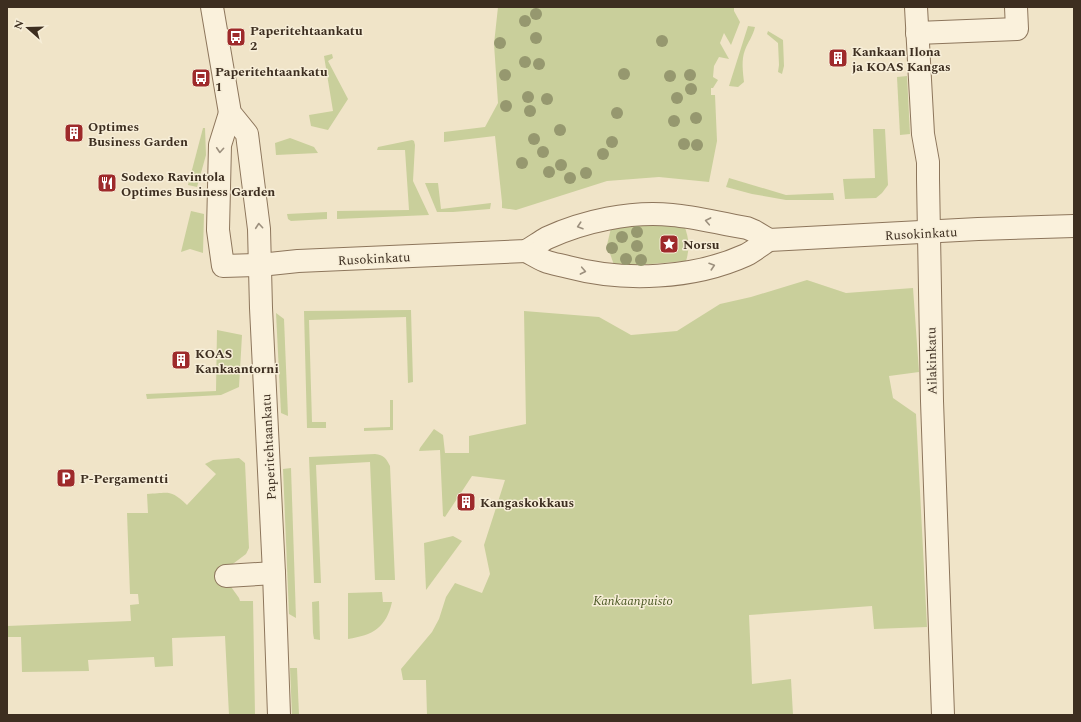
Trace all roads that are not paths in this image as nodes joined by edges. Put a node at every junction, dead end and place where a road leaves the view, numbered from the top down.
1 (212, 7) edge
2 (916, 7) edge
3 (1016, 7) edge
4 (917, 33) junction
5 (230, 113) junction
6 (1074, 226) edge
7 (930, 233) junction
8 (769, 240) junction
9 (526, 251) junction
10 (260, 265) junction
11 (223, 266) joint
12 (274, 573) junction
13 (226, 576) dead end
14 (280, 715) edge
15 (943, 715) edge

1 - 5 street, Paperitehtaankatu
2 - 4 street, Ailakinkatu
3 - 4 street
4 - 7 street, Ailakinkatu
10 -> 5 street, Paperitehtaankatu
5 -> 11 street, Paperitehtaankatu
6 - 7 street, Rusokinkatu
7 - 8 street, Rusokinkatu
7 - 15 street, Ailakinkatu
9 -> 8 street, Rusokinkatu
8 -> 9 street, Rusokinkatu
9 - 10 street, Rusokinkatu
10 - 11 street, Rusokinkatu
10 - 12 street, Paperitehtaankatu
12 - 13 street
12 - 14 street, Paperitehtaankatu

